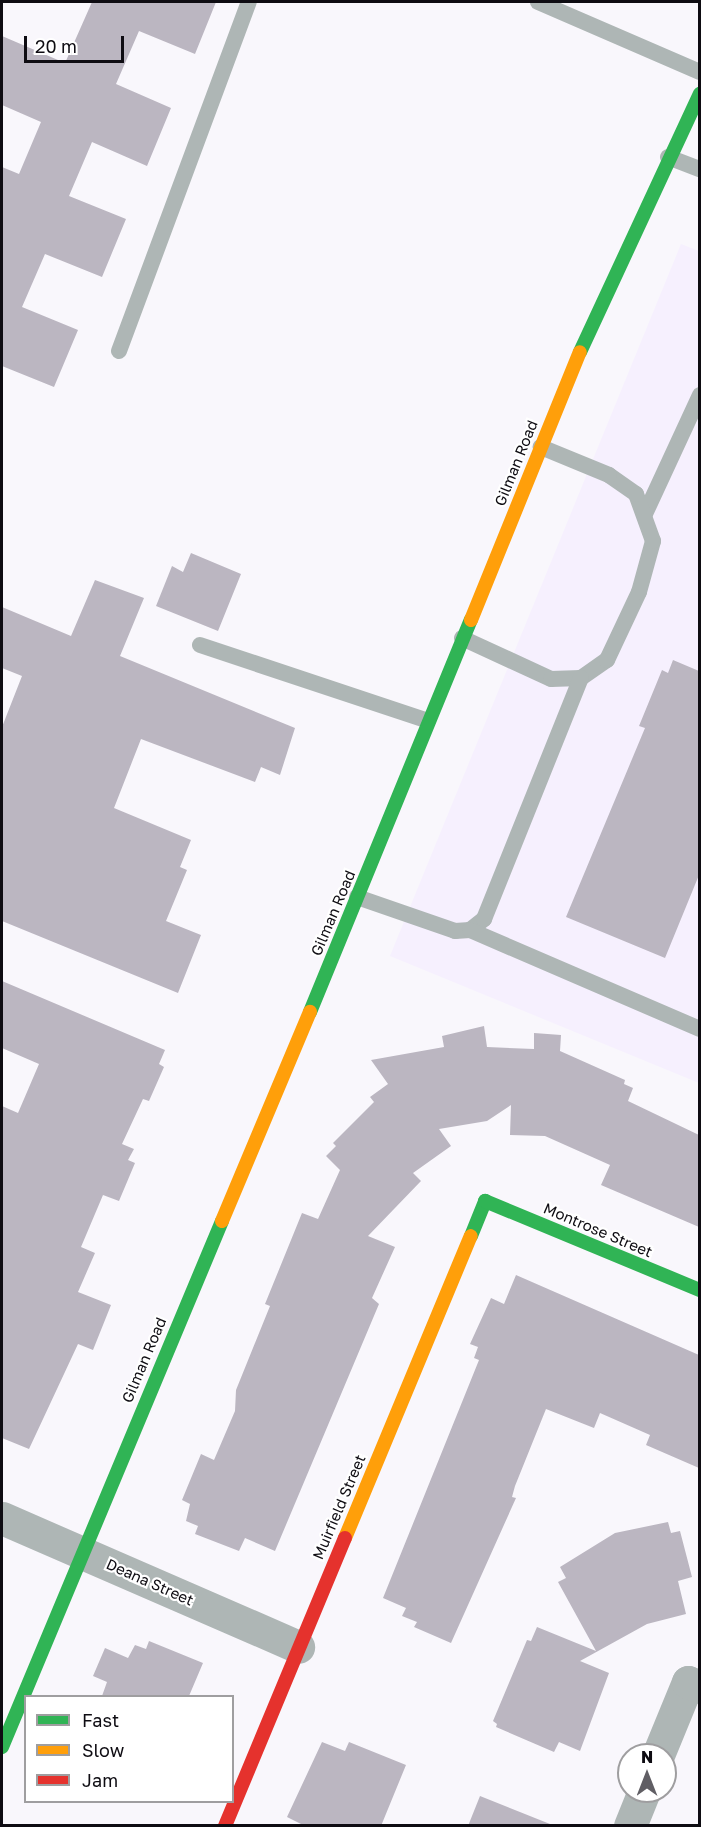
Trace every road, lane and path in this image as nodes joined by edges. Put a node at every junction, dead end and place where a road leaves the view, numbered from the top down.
1 (249, 2) edge
2 (538, 2) edge
3 (699, 72) edge
4 (699, 94) edge
5 (668, 157) junction
6 (699, 169) edge
7 (119, 351) dead end
8 (699, 395) edge
9 (541, 447) junction
10 (645, 514) junction
11 (462, 638) junction
12 (200, 645) dead end
13 (580, 678) junction
14 (428, 720) junction
15 (357, 897) junction
16 (470, 930) junction
17 (699, 1029) edge
18 (485, 1201) joint
19 (699, 1290) edge
20 (2, 1518) edge
21 (82, 1551) junction
22 (298, 1647) junction
23 (694, 1684) edge
24 (664, 1743) edge
25 (2, 1747) edge
26 (639, 1803) edge
27 (225, 1826) edge
28 (630, 1826) edge

1 - 7 lane
2 - 3 lane
4 - 5 street, Gilman Road
5 - 6 lane
5 - 9 street, Gilman Road
8 - 10 lane
9 - 10 lane
9 - 11 street, Gilman Road
10 - 13 lane
11 - 13 lane
11 - 14 street, Gilman Road
12 - 14 lane
13 - 16 lane
14 - 15 street, Gilman Road
15 - 16 lane
15 - 21 street, Gilman Road
16 - 17 lane
18 - 19 street, Montrose Street
18 - 22 street, Muirfield Street
20 - 21 street, Deana Street
21 - 22 street, Deana Street
21 - 25 street, Gilman Road
22 - 27 street, Muirfield Street
23 - 24 street
26 - 28 street

